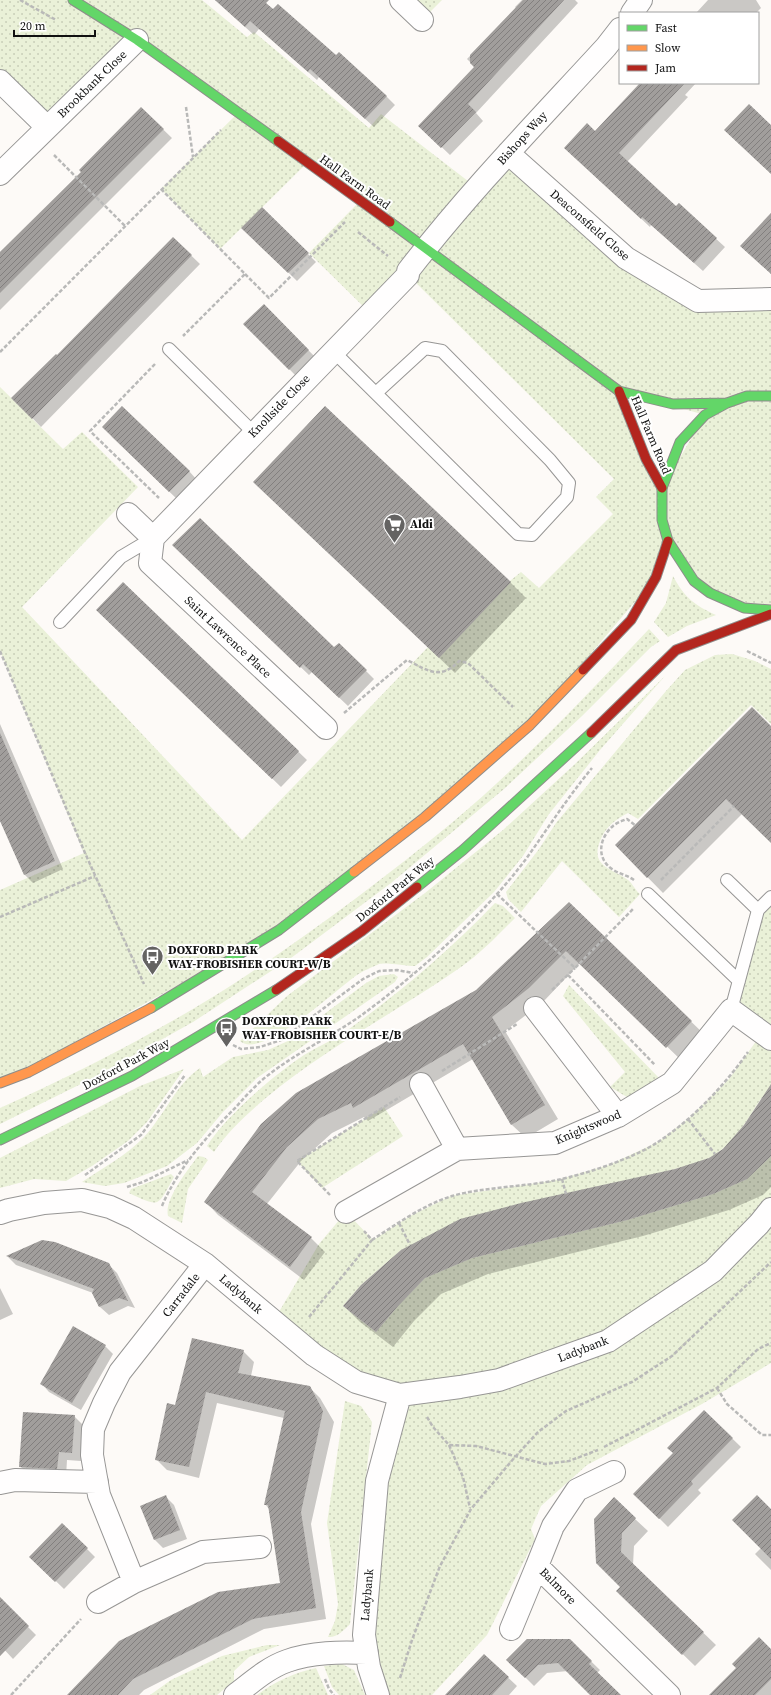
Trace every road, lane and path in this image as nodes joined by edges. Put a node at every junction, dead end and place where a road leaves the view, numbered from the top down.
1 (73, 0) edge
2 (401, 0) edge
3 (641, 0) edge
4 (633, 12) edge
5 (422, 20) dead end
6 (619, 30) edge
7 (137, 40) junction
8 (0, 81) edge
9 (185, 105) dead end
10 (238, 113) junction
11 (42, 132) junction
12 (508, 153) junction
13 (194, 157) junction
14 (0, 174) edge
15 (161, 190) junction
16 (345, 222) dead end
17 (125, 226) junction
18 (426, 248) junction
19 (245, 274) junction
20 (771, 300) edge
21 (170, 349) junction
22 (333, 351) junction
23 (0, 352) edge
24 (771, 388) edge
25 (620, 390) junction
26 (376, 393) junction
27 (747, 396) junction
28 (771, 396) edge
29 (727, 403) junction
30 (254, 433) junction
31 (662, 488) junction
32 (128, 514) dead end
33 (176, 514) junction
34 (153, 538) junction
35 (668, 541) junction
36 (771, 610) edge
37 (771, 614) edge
38 (60, 622) dead end
39 (741, 650) dead end
40 (0, 651) edge
41 (771, 664) edge
42 (530, 724) junction
43 (326, 728) joint
44 (594, 766) dead end
45 (734, 806) dead end
46 (635, 825) dead end
47 (95, 876) junction
48 (727, 880) dead end
49 (497, 894) junction
50 (648, 894) junction
51 (771, 897) edge
52 (758, 910) junction
53 (0, 917) edge
54 (575, 968) junction
55 (414, 973) junction
56 (568, 975) junction
57 (740, 981) junction
58 (154, 1007) junction
59 (535, 1008) junction
60 (731, 1010) junction
61 (210, 1032) junction
62 (771, 1039) edge
63 (187, 1072) dead end
64 (0, 1083) edge
65 (672, 1083) junction
66 (421, 1084) junction
67 (618, 1116) junction
68 (688, 1119) dead end
69 (0, 1140) edge
70 (458, 1149) junction
71 (715, 1154) dead end
72 (190, 1158) junction
73 (80, 1178) dead end
74 (562, 1179) dead end
75 (120, 1189) dead end
76 (566, 1194) dead end
77 (771, 1209) edge
78 (346, 1212) junction
79 (0, 1213) edge
80 (399, 1223) dead end
81 (154, 1231) junction
82 (410, 1245) dead end
83 (771, 1262) edge
84 (205, 1264) junction
85 (292, 1338) junction
86 (771, 1343) edge
87 (717, 1388) junction
88 (407, 1395) junction
89 (771, 1435) edge
90 (449, 1445) junction
91 (515, 1457) junction
92 (614, 1472) dead end
93 (97, 1482) junction
94 (0, 1483) edge
95 (471, 1509) junction
96 (260, 1547) dead end
97 (537, 1566) junction
98 (134, 1582) junction
99 (98, 1602) joint
100 (511, 1629) dead end
101 (367, 1653) junction
102 (399, 1681) dead end
103 (10, 1695) edge
104 (235, 1695) edge
105 (378, 1695) edge
106 (669, 1695) edge

1 - 7 main road, Hall Farm Road
2 - 5 street
3 - 4 street
6 - 12 street, Bishops Way
7 - 10 main road, Hall Farm Road
7 - 11 street, Brookbank Close
8 - 11 street, Brookbank Close
9 - 13 path
10 - 13 path
10 - 18 main road, Hall Farm Road
11 - 14 street, Brookbank Close
11 - 17 path
12 - 18 street, Bishops Way
12 - 20 street, Deaconsfield Close
13 - 15 path
15 - 17 path
15 - 19 path
16 - 19 path
17 - 23 path
18 - 22 street, Knollside Close
18 - 25 main road, Hall Farm Road
19 - 21 path
21 - 30 lane
21 - 33 path
22 - 26 lane
22 - 30 street, Knollside Close
24 - 27 main road
25 - 29 main road, Hall Farm Road
25 - 31 main road, Hall Farm Road
26 - 26 lane
27 - 28 main road
27 - 29 main road
29 - 31 main road
30 - 33 street, Knollside Close
31 - 35 main road
32 - 34 street
33 - 34 street, Knollside Close
34 - 38 lane
34 - 43 street, Saint Lawrence Place
35 - 36 main road
35 - 42 main road
37 - 61 main road, Doxford Park Way
39 - 41 path
40 - 47 path
42 - 43 path
42 - 58 main road
44 - 49 path
45 - 50 path
46 - 50 path
47 - 53 path
47 - 58 path
48 - 52 lane
49 - 54 path
49 - 55 path
50 - 54 path
50 - 57 lane
51 - 52 lane
52 - 57 lane
54 - 56 path
55 - 61 path
55 - 72 path
56 - 59 path
56 - 65 path
57 - 60 lane
58 - 64 main road
59 - 66 path
59 - 67 street
60 - 62 street
60 - 65 street, Knightswood
61 - 69 main road, Doxford Park Way
63 - 73 path
65 - 67 street, Knightswood
66 - 70 street
66 - 78 path
67 - 70 street, Knightswood
68 - 71 path
70 - 78 street, Knightswood
72 - 75 path
72 - 81 path
74 - 76 path
77 - 88 street, Ladybank
78 - 85 path
79 - 81 street, Carradale
80 - 82 path
81 - 84 street, Carradale
83 - 91 path
84 - 85 street, Ladybank
84 - 93 street, Carradale
85 - 88 street, Ladybank
86 - 87 path
87 - 89 path
87 - 91 path
88 - 90 path
88 - 101 street, Ladybank
90 - 91 path
90 - 95 path
91 - 95 path
92 - 97 street, Balmore
93 - 94 street
93 - 98 street, Carradale
95 - 102 path
96 - 98 street
97 - 100 street
97 - 106 street, Balmore
98 - 99 street
99 - 103 path
101 - 104 street
101 - 105 street, Ladybank

